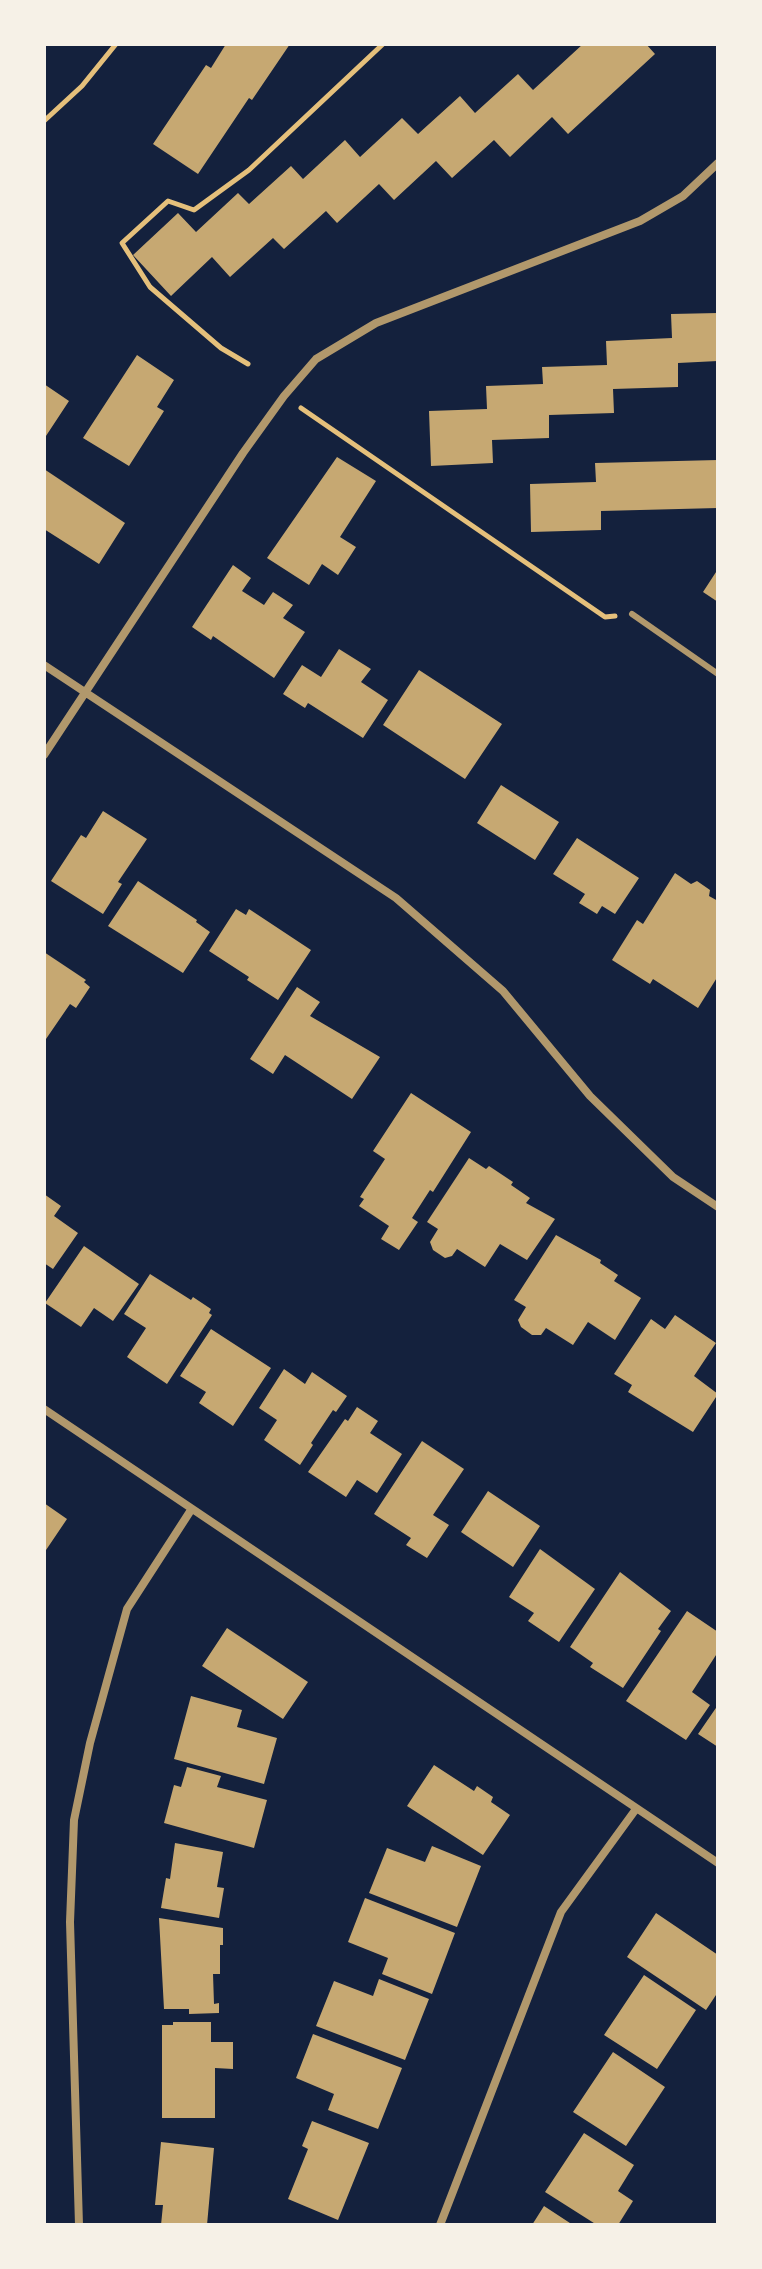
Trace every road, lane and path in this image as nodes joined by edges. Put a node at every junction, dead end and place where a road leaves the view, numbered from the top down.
1 (116, 44) edge
2 (383, 44) edge
3 (44, 121) edge
4 (718, 163) edge
5 (248, 364) dead end
6 (284, 396) junction
7 (632, 614) joint
8 (44, 665) edge
9 (718, 674) edge
10 (85, 692) junction
11 (44, 755) edge
12 (718, 1207) edge
13 (44, 1409) edge
14 (191, 1510) junction
15 (636, 1809) junction
16 (718, 1863) edge
17 (79, 2225) edge
18 (440, 2225) edge

1 - 3 path
2 - 5 path
4 - 6 street
6 - 7 path
6 - 10 street
7 - 9 lane
8 - 10 street
10 - 11 street
10 - 12 street
13 - 14 street
14 - 15 street
14 - 17 street
15 - 16 street
15 - 18 street

